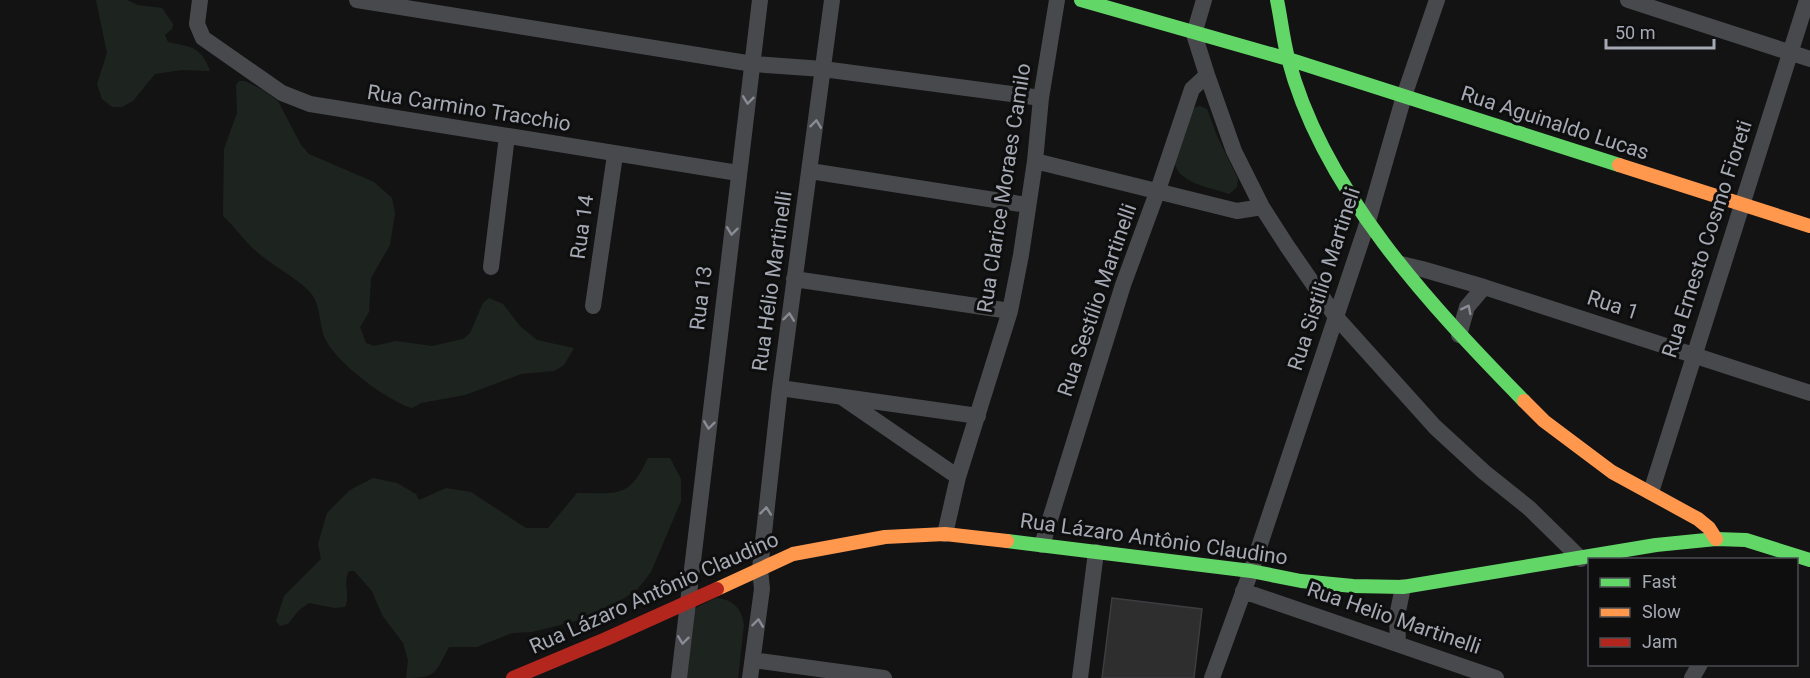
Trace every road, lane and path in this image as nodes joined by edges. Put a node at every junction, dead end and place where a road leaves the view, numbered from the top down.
1 (200, 0) edge
2 (357, 0) edge
3 (760, 0) edge
4 (832, 0) edge
5 (1057, 0) edge
6 (1080, 0) edge
7 (1204, 0) edge
8 (1277, 0) edge
9 (1437, 0) edge
10 (1628, 0) edge
11 (1806, 0) edge
12 (1194, 34) junction
13 (1790, 52) junction
14 (1288, 59) junction
15 (1810, 59) edge
16 (753, 64) junction
17 (823, 69) junction
18 (1207, 75) junction
19 (1404, 96) junction
20 (1041, 98) junction
21 (507, 136) junction
22 (615, 155) junction
23 (1035, 161) junction
24 (810, 171) junction
25 (738, 173) junction
26 (1158, 190) junction
27 (1742, 204) junction
28 (1028, 205) junction
29 (1262, 207) junction
30 (1368, 221) junction
31 (1810, 226) edge
32 (1401, 264) junction
33 (490, 267) dead end
34 (794, 279) junction
35 (1484, 287) junction
36 (593, 306) dead end
37 (1010, 311) junction
38 (1336, 317) junction
39 (1459, 335) junction
40 (1693, 355) junction
41 (780, 388) junction
42 (1810, 393) edge
43 (840, 395) junction
44 (978, 416) junction
45 (958, 477) junction
46 (1651, 492) junction
47 (945, 534) junction
48 (1716, 539) junction
49 (1042, 545) junction
50 (1096, 552) junction
51 (1780, 555) edge
52 (1581, 559) junction
53 (1810, 560) edge
54 (760, 569) junction
55 (1251, 571) junction
56 (1402, 587) junction
57 (1243, 591) junction
58 (688, 602) junction
59 (1398, 643) junction
60 (753, 660) junction
61 (513, 678) edge
62 (679, 678) edge
63 (750, 678) edge
64 (884, 678) edge
65 (1080, 678) edge
66 (1212, 678) edge
67 (1496, 678) edge

1 - 21 street, Rua Carmino Tracchio
2 - 16 street
3 - 16 street, Rua 13
4 - 17 street, Rua Hélio Martinelli
5 - 20 street, Rua Clarice Moraes Camilo
6 - 12 street
7 - 12 street
8 - 14 street
9 - 19 street, Rua Sistilio Martineli
10 - 13 street
11 - 13 street, Rua Ernesto Cosmo Fioreti
12 - 14 street
12 - 18 street
13 - 15 street
13 - 27 street, Rua Ernesto Cosmo Fioreti
14 - 19 street, Rua Aguinaldo Lucas
14 - 30 street
16 - 17 street
16 -> 25 street, Rua 13
17 - 20 street
24 -> 17 street, Rua Hélio Martinelli
18 - 26 street, Rua Sestílio Martinelli
18 - 29 street
19 - 27 street, Rua Aguinaldo Lucas
19 - 30 street, Rua Sistilio Martineli
20 - 23 street, Rua Clarice Moraes Camilo
21 - 22 street, Rua Carmino Tracchio
21 - 33 street
22 - 25 street, Rua Carmino Tracchio
22 - 36 street, Rua 14
23 - 26 street
23 - 28 street, Rua Clarice Moraes Camilo
24 - 28 street
24 - 34 street, Rua Hélio Martinelli
25 -> 58 street, Rua 13
26 - 29 street
26 - 49 street, Rua Sestílio Martinelli
27 - 31 street, Rua Aguinaldo Lucas
27 - 40 street, Rua Ernesto Cosmo Fioreti
28 - 37 street, Rua Clarice Moraes Camilo
29 - 38 street
30 - 32 street
30 - 38 street, Rua Sistilio Martineli
32 - 35 street, Rua 1
32 - 39 street
34 - 37 street
41 -> 34 street, Rua Hélio Martinelli
39 -> 35 street
35 - 40 street, Rua 1
37 - 44 street, Rua Clarice Moraes Camilo
38 - 52 street
38 - 55 street, Rua Sistilio Martineli
39 - 46 street
40 - 42 street, Rua 1
40 - 46 street, Rua Ernesto Cosmo Fioreti
41 - 43 street
54 -> 41 street, Rua Hélio Martinelli
43 - 44 street
43 - 45 street
44 - 45 street, Rua Clarice Moraes Camilo
45 - 47 street, Rua Clarice Moraes Camilo
46 - 48 street
47 - 49 street, Rua Lázaro Antônio Claudino
47 - 54 street, Rua Lázaro Antônio Claudino
48 - 51 street, Rua Lázaro Antônio Claudino
48 - 52 street, Rua Lázaro Antônio Claudino
49 - 50 street, Rua Lázaro Antônio Claudino
50 - 55 street, Rua Lázaro Antônio Claudino
50 - 65 street
51 - 53 street, Rua Lázaro Antônio Claudino
52 - 56 street, Rua Lázaro Antônio Claudino
54 - 58 street, Rua Lázaro Antônio Claudino
60 -> 54 street, Rua Hélio Martinelli
55 - 56 street, Rua Lázaro Antônio Claudino
55 - 57 street, Rua Sistilio Martineli
56 - 59 street
57 - 59 street, Rua Helio Martinelli
57 - 66 street, Rua Sistilio Martineli
58 - 61 street, Rua Lázaro Antônio Claudino
58 -> 62 street, Rua 13
59 - 67 street, Rua Helio Martinelli
60 - 63 street, Rua Hélio Martinelli
60 - 64 street

